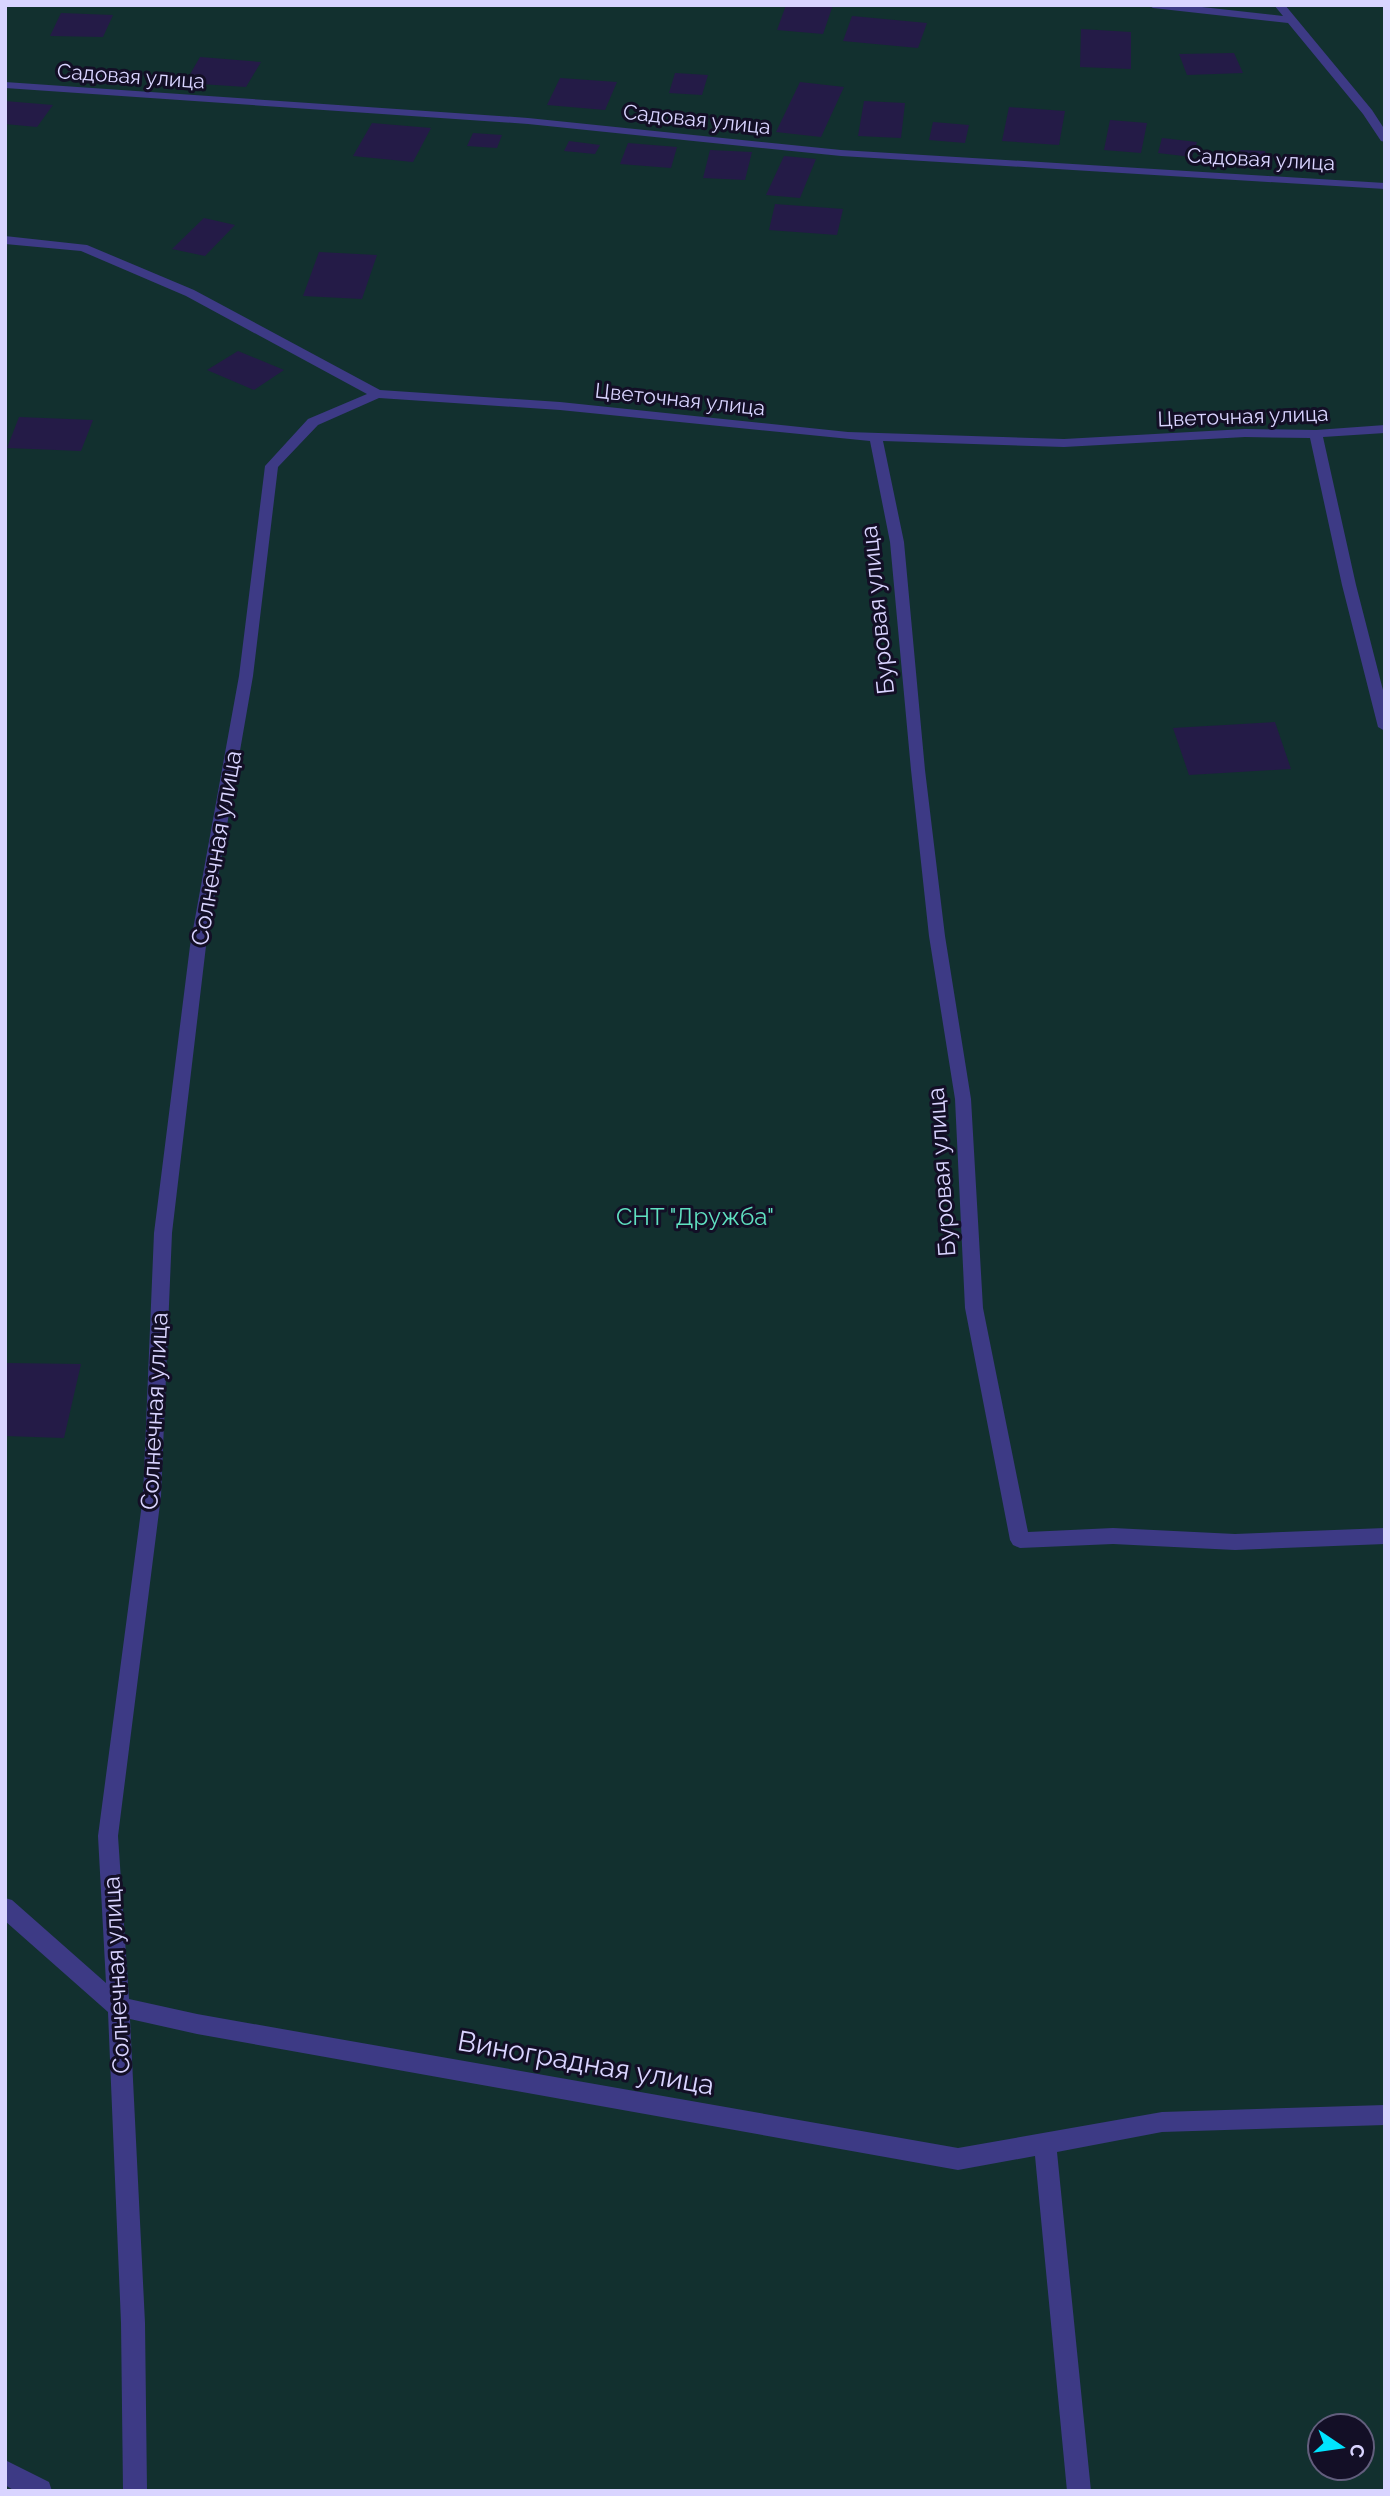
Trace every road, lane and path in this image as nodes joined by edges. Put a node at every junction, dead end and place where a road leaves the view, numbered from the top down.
1 (1153, 5) edge
2 (1279, 5) edge
3 (1289, 20) junction
4 (5, 85) edge
5 (1368, 111) junction
6 (1385, 112) edge
7 (1385, 139) edge
8 (1385, 186) edge
9 (5, 240) edge
10 (377, 394) junction
11 (1385, 429) edge
12 (1316, 434) junction
13 (876, 437) junction
14 (1385, 727) edge
15 (1385, 1536) edge
16 (5, 1907) edge
17 (118, 2007) junction
18 (1385, 2115) edge
19 (1045, 2143) junction
20 (5, 2472) edge
21 (40, 2491) edge
22 (135, 2491) edge
23 (1079, 2491) edge

1 - 3 street
2 - 3 street
3 - 5 street
4 - 8 street, Садовая улица
5 - 6 street
5 - 7 street
9 - 10 street, Цветочная улица
10 - 13 street, Цветочная улица
10 - 17 street, Солнечная улица
11 - 12 street, Цветочная улица
12 - 13 street, Цветочная улица
12 - 14 street
13 - 15 street, Буровая улица
16 - 17 street
17 - 19 street, Виноградная улица
17 - 22 street, Солнечная улица
18 - 19 street, Виноградная улица
19 - 23 street
20 - 21 street

